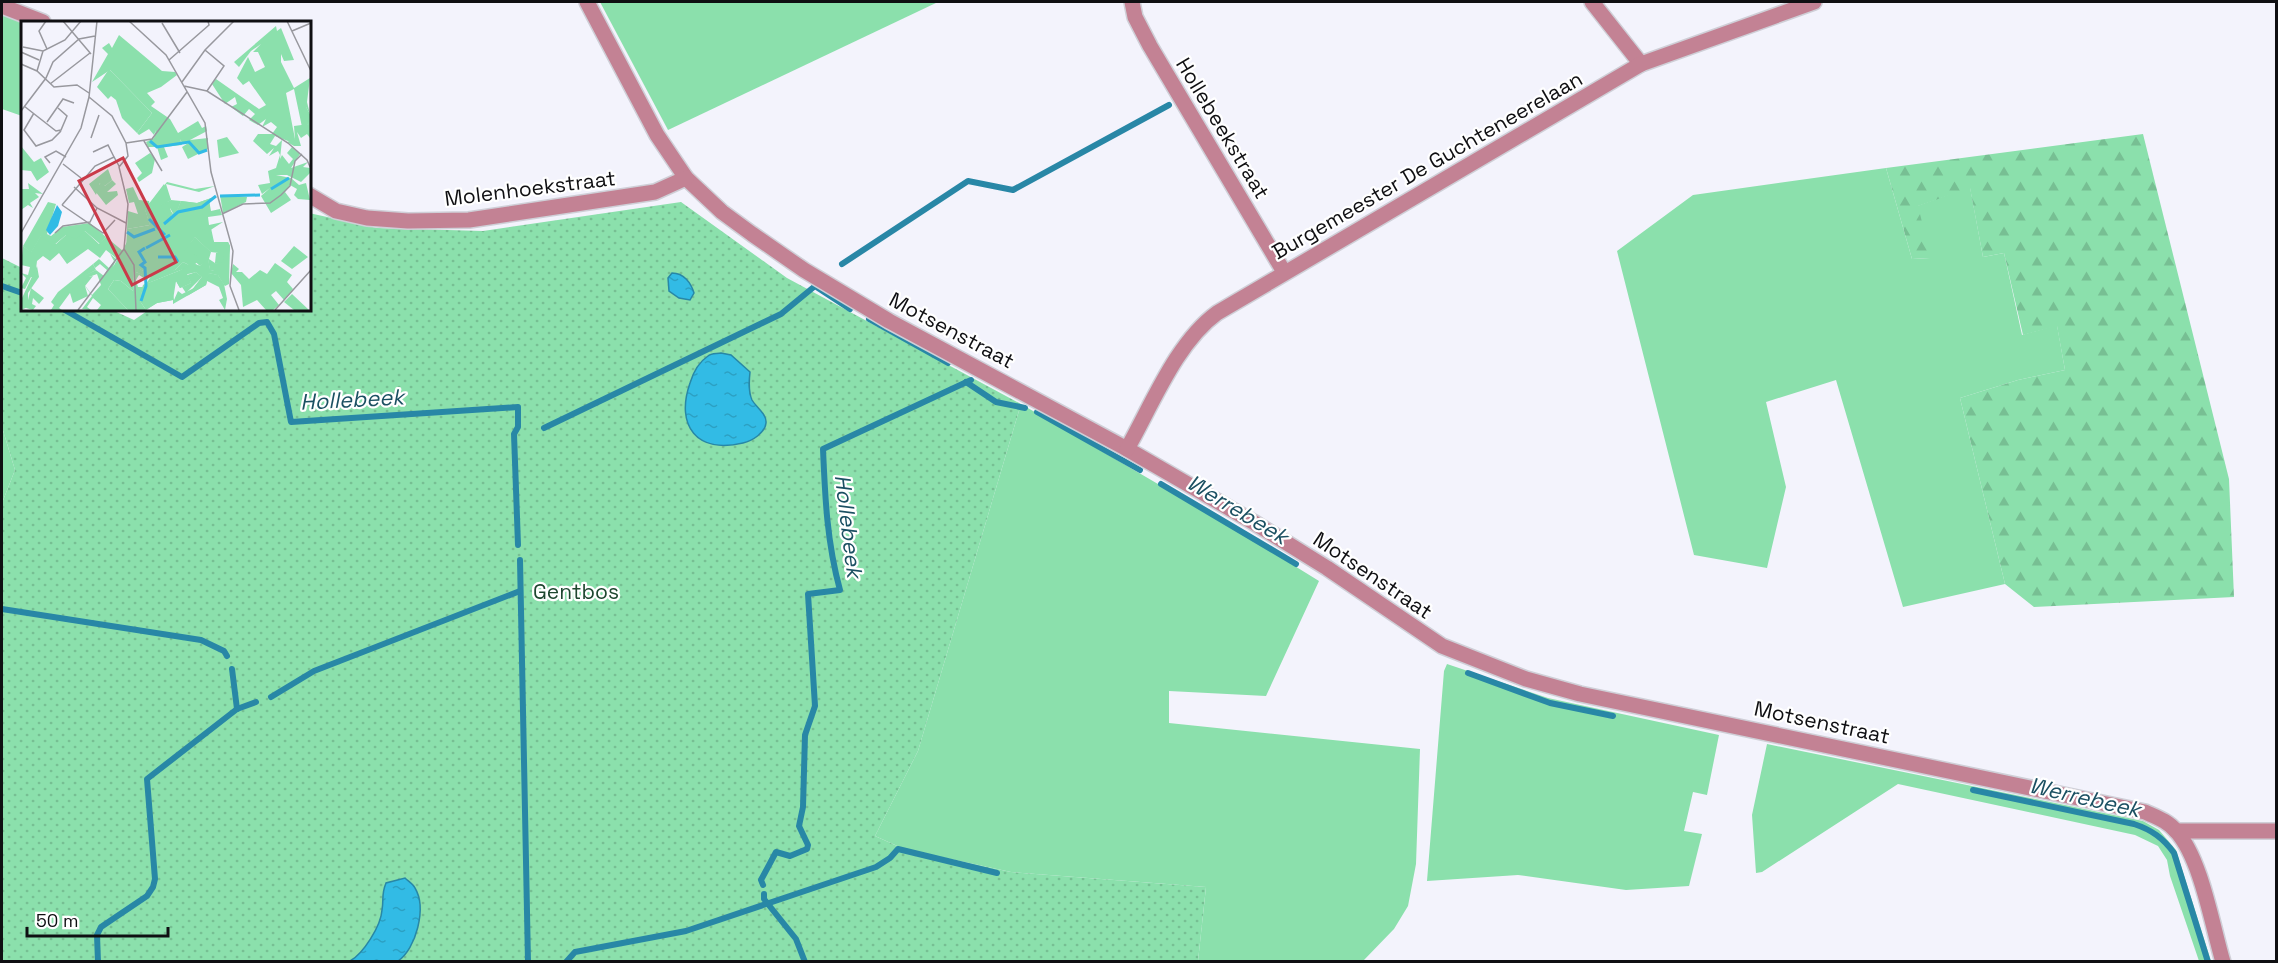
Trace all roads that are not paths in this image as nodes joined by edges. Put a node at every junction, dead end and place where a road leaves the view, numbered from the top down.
1 (587, 2) edge
2 (1132, 2) edge
3 (1592, 2) edge
4 (1814, 2) edge
5 (2, 6) edge
6 (40, 21) edge
7 (1641, 64) junction
8 (686, 178) junction
9 (310, 196) edge
10 (1284, 272) junction
11 (1127, 449) junction
12 (2176, 831) junction
13 (2277, 831) edge
14 (2223, 962) edge

1 - 8 street, Motsenstraat
2 - 10 street, Hollebeekstraat
3 - 7 street
4 - 7 street, Burgemeester De Guchteneerelaan
5 - 6 street
7 - 10 street, Burgemeester De Guchteneerelaan
8 - 9 street, Molenhoekstraat
8 - 11 street, Motsenstraat
10 - 11 street, Burgemeester De Guchteneerelaan
11 - 12 street, Motsenstraat
12 - 13 street
12 - 14 street, Motsenstraat

